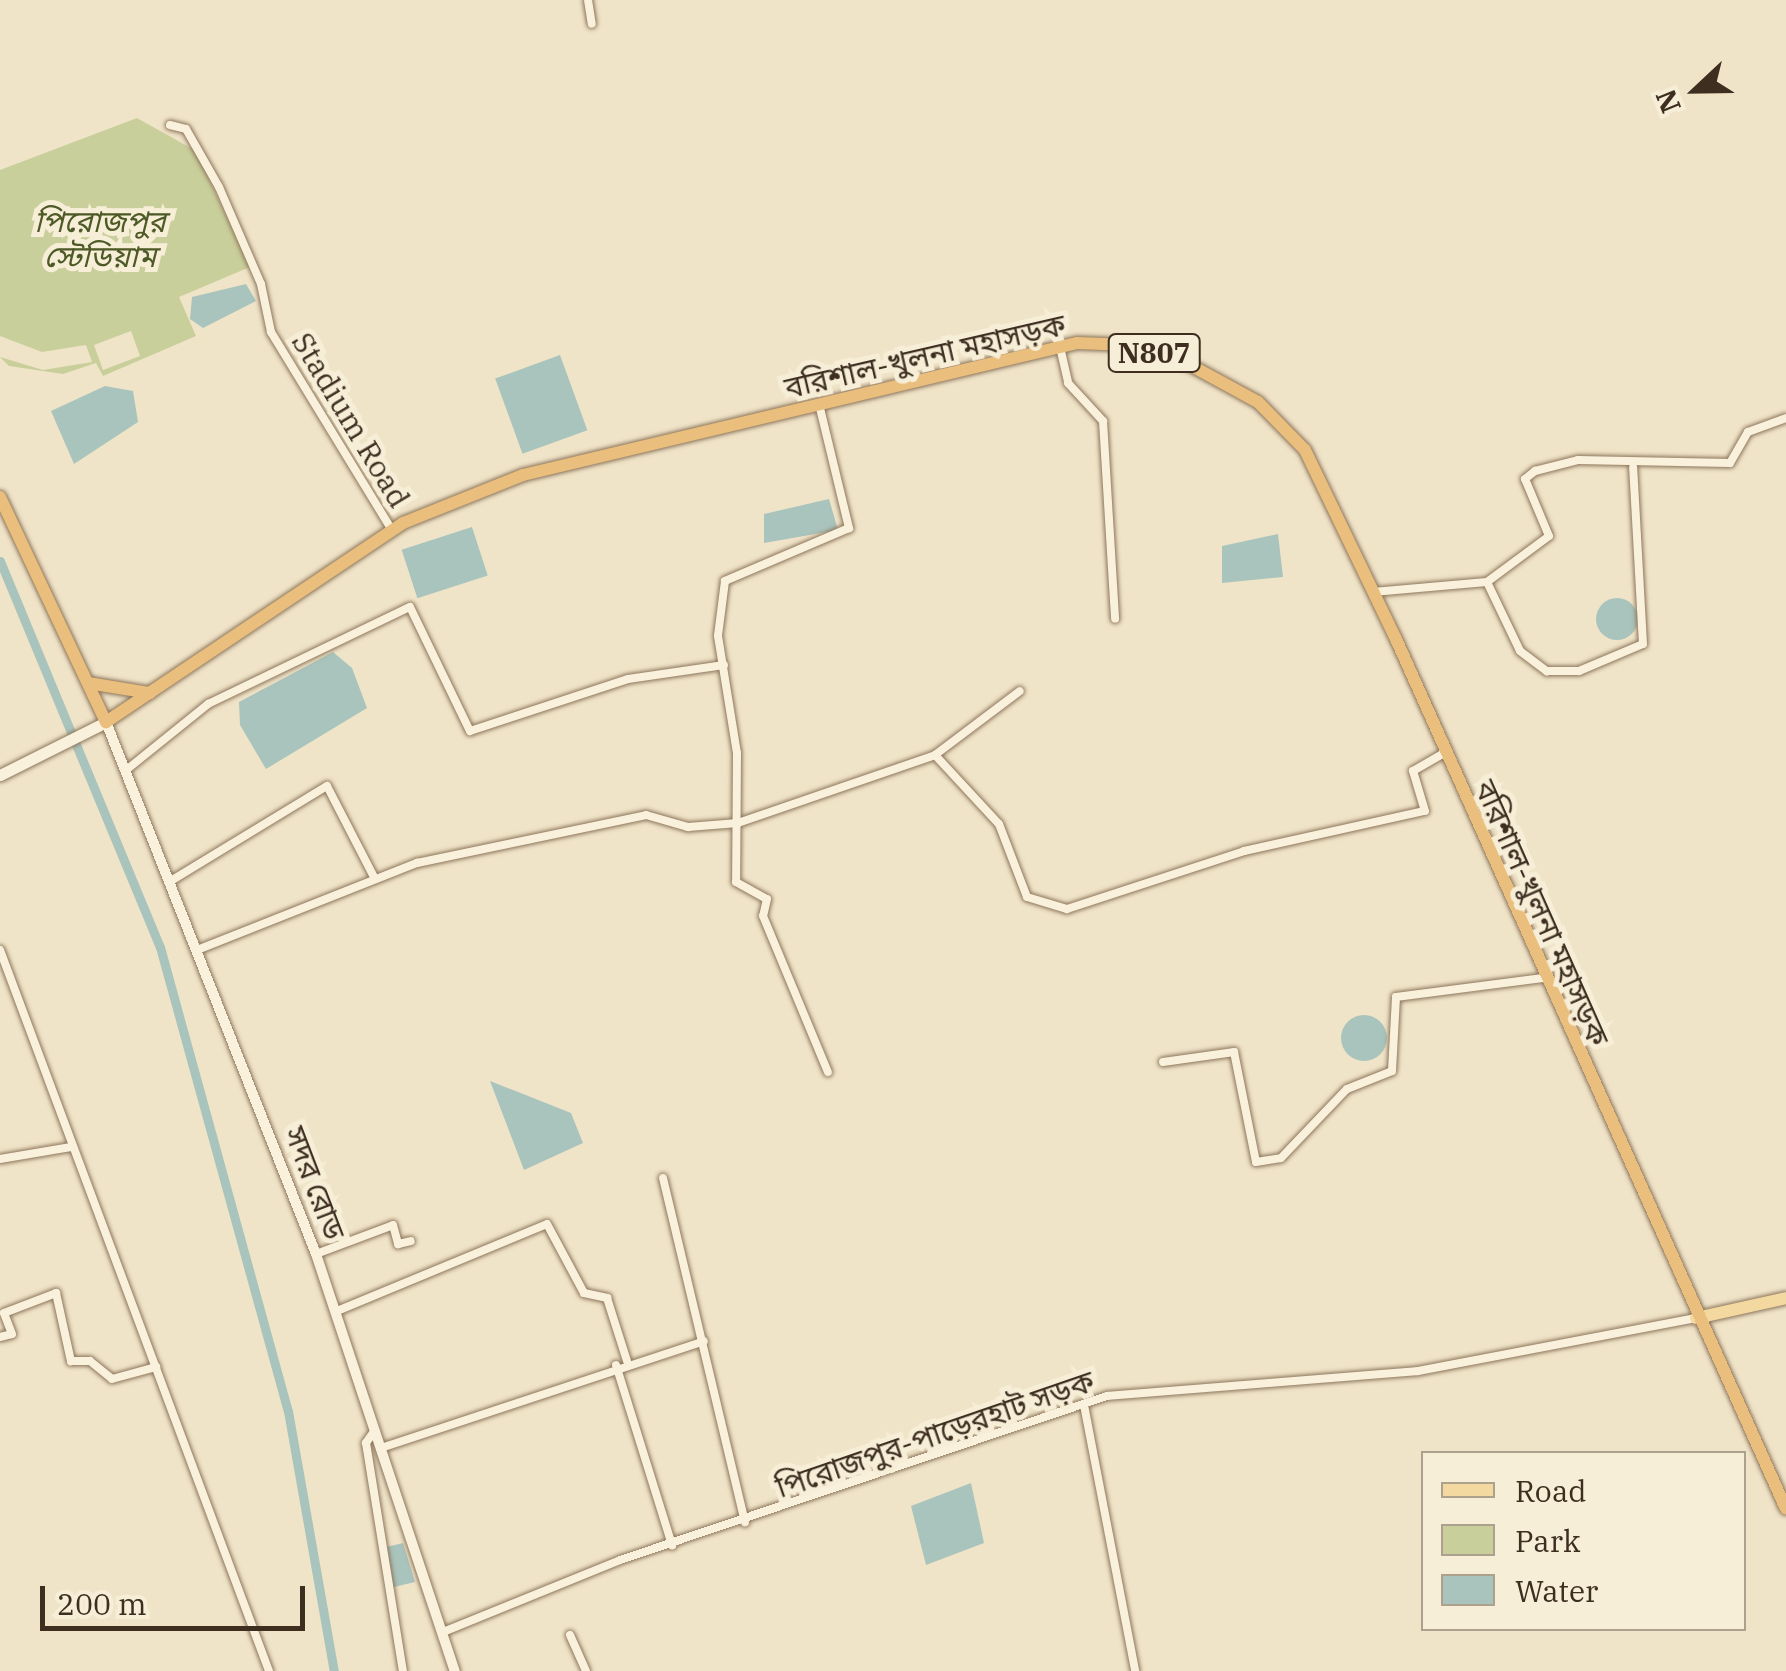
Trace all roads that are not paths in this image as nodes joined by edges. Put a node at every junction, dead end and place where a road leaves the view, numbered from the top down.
1 (588, 0) edge
2 (592, 24) dead end
3 (170, 125) dead end
4 (1060, 347) junction
5 (819, 404) junction
6 (1786, 418) edge
7 (1633, 466) junction
8 (0, 497) edge
9 (392, 530) junction
10 (1487, 582) junction
11 (1373, 592) junction
12 (1115, 618) dead end
13 (724, 665) junction
14 (88, 683) junction
15 (1020, 690) dead end
16 (150, 693) junction
17 (106, 722) junction
18 (1444, 753) junction
19 (935, 755) junction
20 (125, 771) junction
21 (0, 775) edge
22 (738, 823) junction
23 (374, 878) junction
24 (169, 882) junction
25 (0, 950) edge
26 (197, 950) junction
27 (1543, 978) junction
28 (1162, 1062) dead end
29 (828, 1072) dead end
30 (71, 1147) junction
31 (0, 1160) edge
32 (663, 1178) dead end
33 (411, 1241) dead end
34 (316, 1254) junction
35 (1786, 1298) edge
36 (336, 1311) junction
37 (1696, 1318) junction
38 (0, 1337) edge
39 (704, 1341) junction
40 (627, 1361) junction
41 (616, 1365) junction
42 (156, 1367) junction
43 (1084, 1404) junction
44 (375, 1430) junction
45 (381, 1448) junction
46 (1786, 1509) edge
47 (745, 1522) junction
48 (672, 1545) junction
49 (443, 1632) junction
50 (570, 1635) dead end
51 (269, 1671) edge
52 (403, 1671) edge
53 (455, 1671) edge
54 (586, 1671) edge
55 (1134, 1671) edge

1 - 2 street
3 - 9 street, Stadium Road
4 - 5 highway, বরিশাল-খুলনা মহাসড়ক / N807
4 - 11 highway, বরিশাল-খুলনা মহাসড়ক / N807
4 - 12 street
5 - 9 highway, বরিশাল-খুলনা মহাসড়ক / N807
5 - 13 street
6 - 7 street
7 - 10 street
7 - 10 street
8 - 14 highway
9 - 16 highway, বরিশাল-খুলনা মহাসড়ক / N807
10 - 11 street
11 - 18 highway, বরিশাল-খুলনা মহাসড়ক / N807
13 - 20 street
13 - 22 street
14 - 16 highway
14 - 17 highway
15 - 19 street
16 - 17 highway, বরিশাল-খুলনা মহাসড়ক / N807
17 - 20 street, সদর রোড
17 - 21 main road
18 - 19 street
18 - 27 highway, বরিশাল-খুলনা মহাসড়ক / N807
19 - 22 street
20 - 24 street, সদর রোড
22 - 23 street
22 - 29 street
23 - 24 street
23 - 26 street
24 - 26 street, সদর রোড
25 - 30 street
26 - 34 street, সদর রোড
27 - 28 street
27 - 37 highway, বরিশাল-খুলনা মহাসড়ক / N807
30 - 31 street
30 - 42 street
32 - 39 street
33 - 34 street
34 - 36 street, সদর রোড
35 - 37 main road
36 - 40 street
36 - 44 street, সদর রোড
37 - 43 street, পিরোজপুর-পাড়েরহাট সড়ক
37 - 46 highway, বরিশাল-খুলনা মহাসড়ক / N807
38 - 42 street
39 - 40 street
39 - 47 street
40 - 41 street
41 - 45 street
41 - 48 street
42 - 51 street
43 - 47 street, পিরোজপুর-পাড়েরহাট সড়ক
43 - 55 street
44 - 45 street, সদর রোড
44 - 52 street
45 - 49 street, সদর রোড
47 - 48 street, পিরোজপুর-পাড়েরহাট সড়ক
48 - 49 street, পিরোজপুর-পাড়েরহাট সড়ক
49 - 53 street, সদর রোড
50 - 54 street

